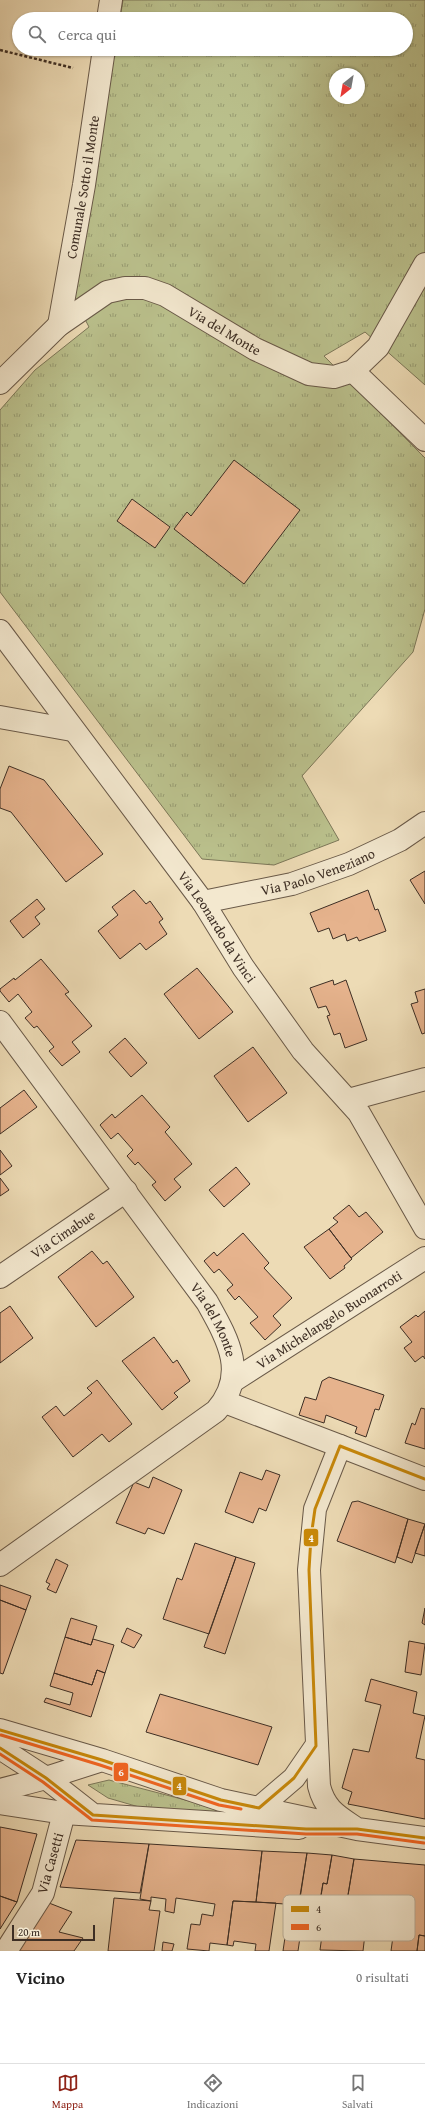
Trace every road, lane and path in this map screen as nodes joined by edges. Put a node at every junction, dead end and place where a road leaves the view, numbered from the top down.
1 (111, 0) edge
2 (109, 12) edge
3 (0, 50) edge
4 (12, 53) edge
5 (24, 56) edge
6 (103, 56) edge
7 (73, 68) dead end
8 (425, 264) edge
9 (59, 324) junction
10 (353, 372) junction
11 (0, 383) edge
12 (425, 440) edge
13 (0, 631) edge
14 (0, 717) edge
15 (72, 730) junction
16 (425, 823) edge
17 (203, 902) junction
18 (0, 1022) edge
19 (425, 1079) edge
20 (348, 1100) junction
21 (126, 1191) junction
22 (425, 1228) edge
23 (425, 1258) edge
24 (0, 1277) edge
25 (233, 1381) junction
26 (225, 1402) junction
27 (340, 1446) junction
28 (425, 1479) edge
29 (0, 1565) edge
30 (0, 1730) edge
31 (316, 1746) junction
32 (0, 1748) edge
33 (102, 1760) junction
34 (46, 1778) junction
35 (0, 1790) edge
36 (0, 1803) edge
37 (258, 1808) junction
38 (64, 1813) junction
39 (93, 1815) junction
40 (357, 1829) junction
41 (425, 1838) edge
42 (6, 1951) edge

1 - 2 street
3 - 4 path
5 - 7 path
6 - 9 street, Comunale Sotto il Monte
8 - 10 street, Via del Monte
9 - 10 street, Via del Monte
9 - 11 street, Via del Monte
10 - 12 street
13 - 15 street, Via Leonardo da Vinci
14 - 15 street
15 - 17 street, Via Leonardo da Vinci
16 - 17 street, Via Paolo Veneziano
17 - 20 street, Via Leonardo da Vinci
18 - 21 street, Via del Monte
19 - 20 street
20 - 22 street, Via Leonardo da Vinci
21 - 24 street, Via Cimabue
21 - 25 street, Via del Monte
23 - 25 street, Via Michelangelo Buonarroti
25 - 26 street, Via del Monte
26 - 27 street
26 - 29 street, Via del Monte
27 - 28 street
27 - 31 street
30 - 33 street
31 - 37 street
31 - 40 street
32 - 34 street
33 - 34 street
33 - 37 street
34 - 35 street
34 - 39 street
36 - 38 street
37 - 40 street
38 - 39 street
38 - 42 street, Via Casetti
39 - 40 street
40 - 41 street

